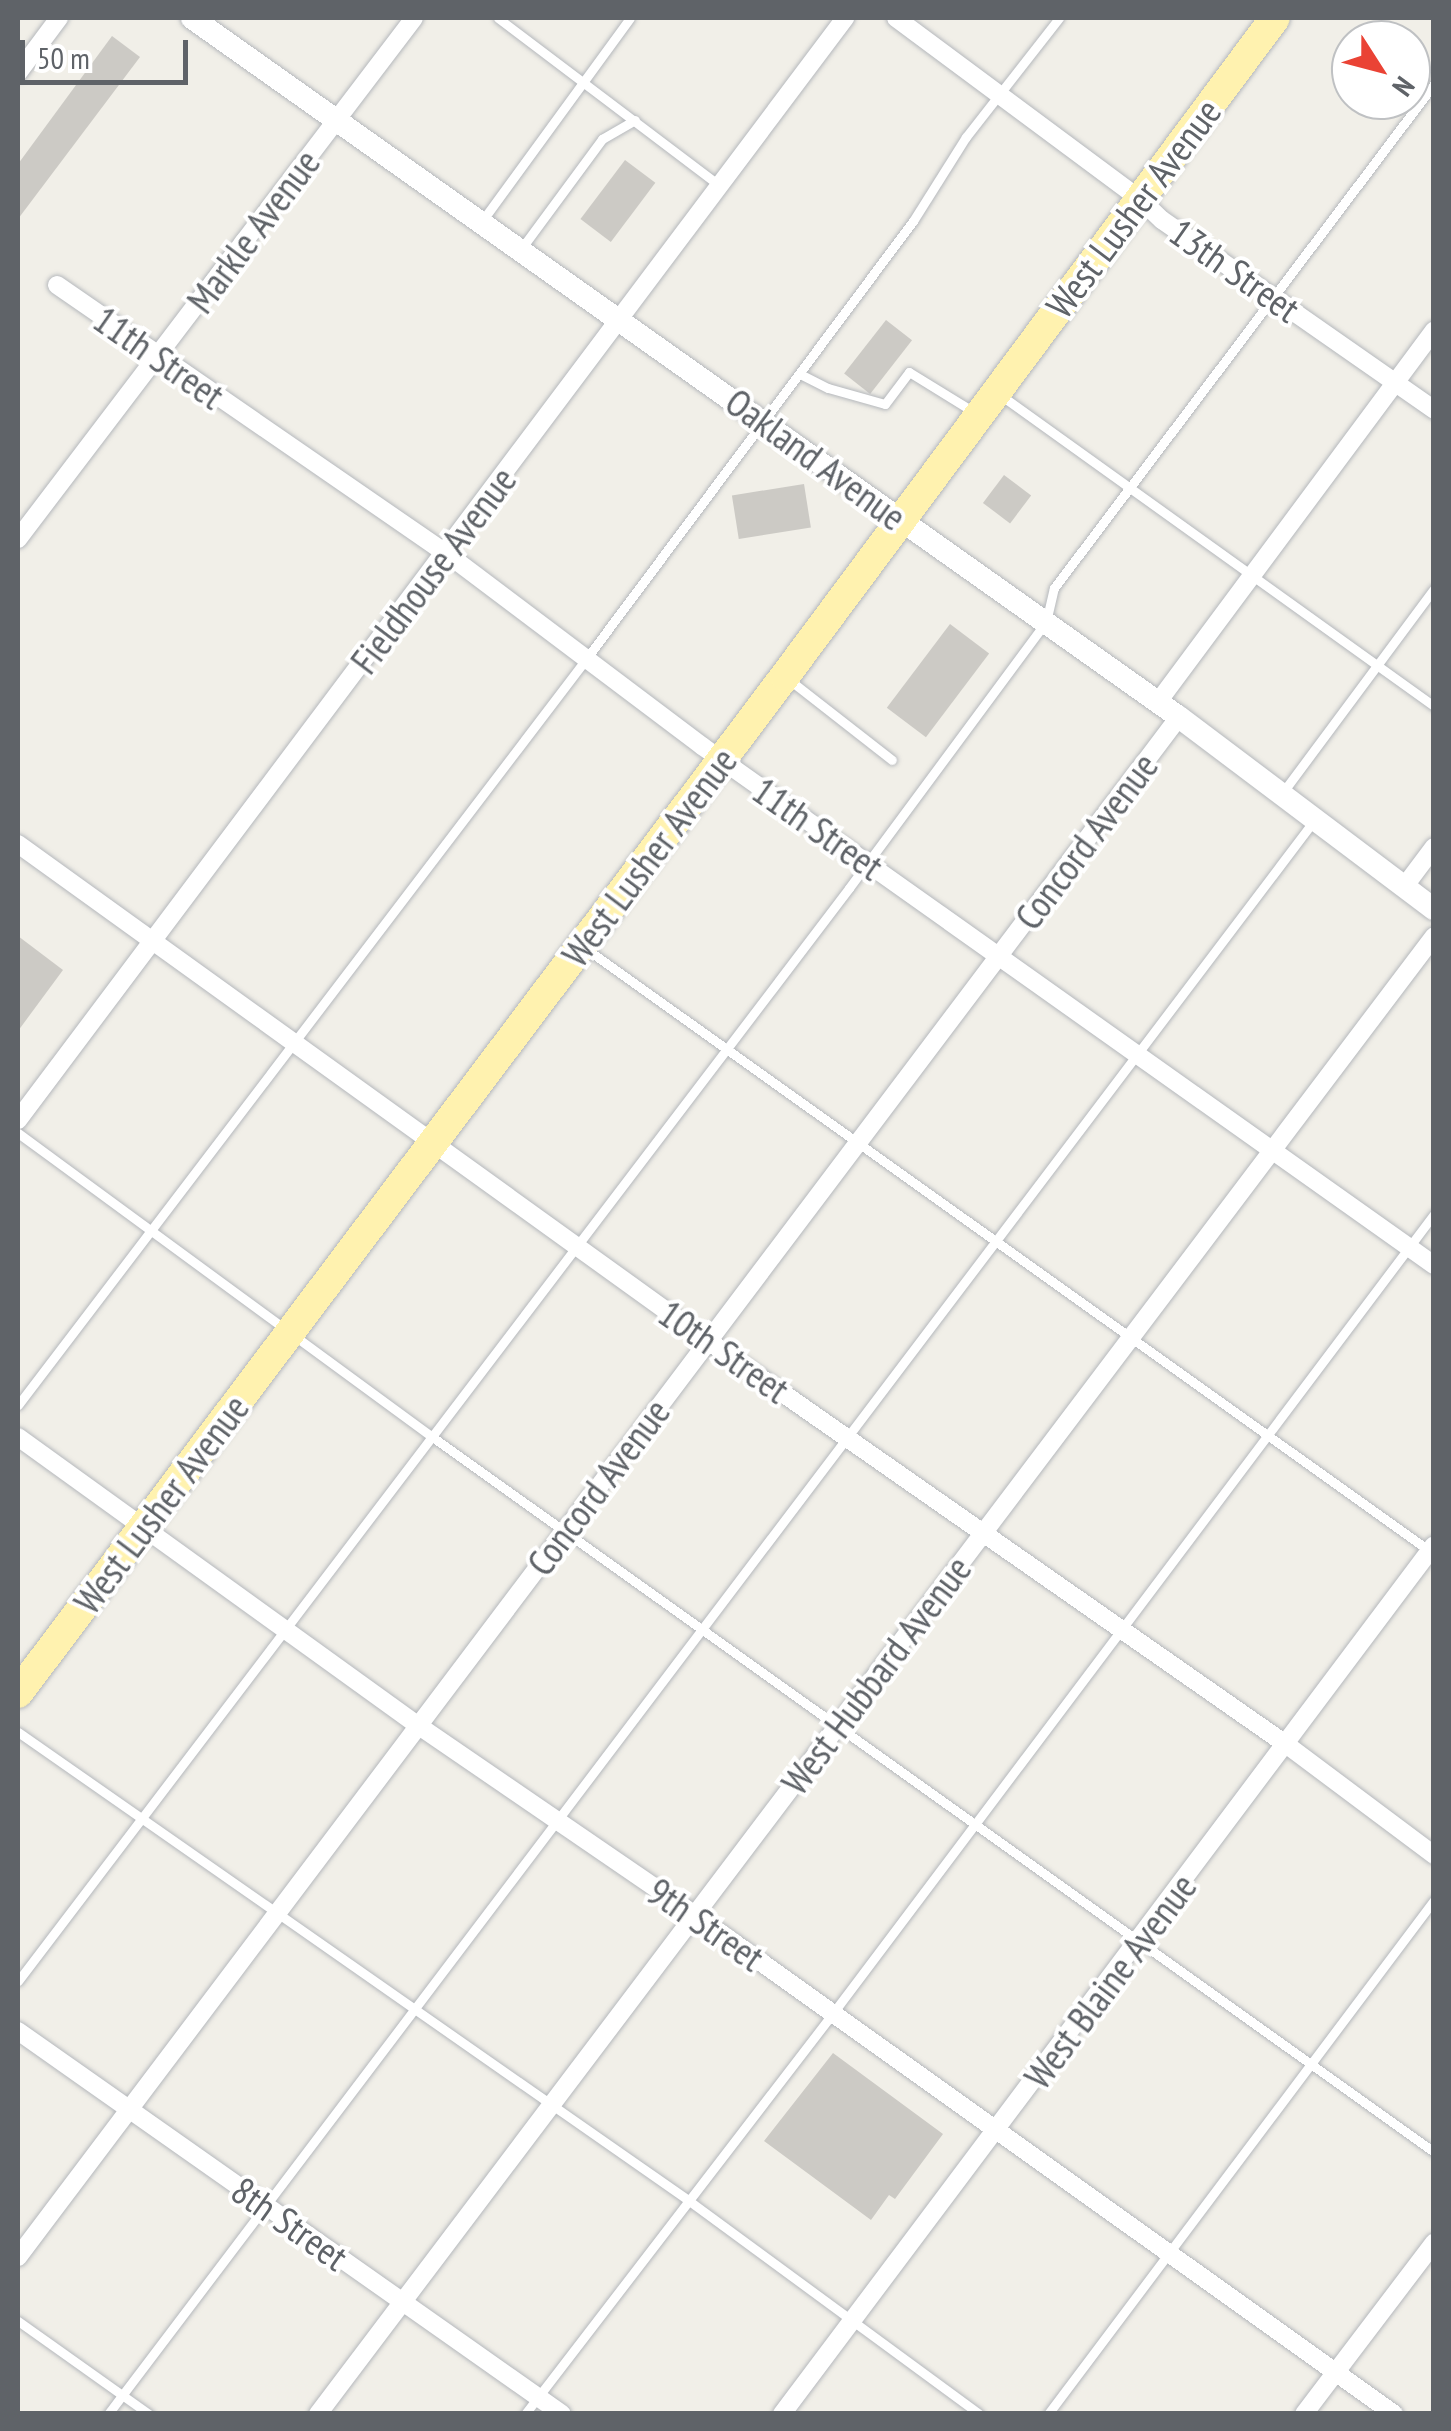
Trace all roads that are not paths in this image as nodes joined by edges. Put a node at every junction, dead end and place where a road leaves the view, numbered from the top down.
1 (59, 18) edge
2 (414, 18) edge
3 (498, 18) edge
4 (630, 18) edge
5 (845, 18) edge
6 (896, 18) edge
7 (1059, 18) edge
8 (1275, 18) edge
9 (204, 21) edge
10 (18, 73) edge
11 (584, 81) junction
12 (1434, 84) edge
13 (1001, 94) junction
14 (635, 120) junction
15 (338, 121) junction
16 (720, 186) junction
17 (1140, 199) junction
18 (482, 222) junction
19 (521, 249) junction
20 (57, 285) dead end
21 (1276, 299) junction
22 (622, 320) junction
23 (1434, 330) edge
24 (157, 356) junction
25 (800, 374) junction
26 (1394, 382) junction
27 (988, 404) junction
28 (1434, 410) edge
29 (764, 422) junction
30 (1130, 488) junction
31 (902, 520) junction
32 (18, 539) edge
33 (446, 553) junction
34 (1252, 575) junction
35 (1434, 589) edge
36 (1046, 622) junction
37 (586, 659) junction
38 (1377, 666) junction
39 (785, 676) junction
40 (1158, 702) junction
41 (1434, 706) edge
42 (1179, 717) junction
43 (892, 760) dead end
44 (722, 761) junction
45 (1282, 794) junction
46 (1314, 820) junction
47 (18, 844) edge
48 (1434, 848) edge
49 (867, 863) junction
50 (1404, 888) junction
51 (1434, 909) edge
52 (1434, 936) edge
53 (155, 940) junction
54 (582, 946) junction
55 (999, 956) junction
56 (296, 1042) junction
57 (728, 1050) junction
58 (1136, 1053) junction
59 (18, 1120) edge
60 (18, 1134) edge
61 (434, 1142) junction
62 (856, 1145) junction
63 (1272, 1150) junction
64 (1434, 1214) edge
65 (150, 1232) junction
66 (992, 1242) junction
67 (578, 1246) junction
68 (1408, 1247) junction
69 (1434, 1265) edge
70 (290, 1332) junction
71 (1132, 1336) junction
72 (708, 1341) junction
73 (18, 1405) edge
74 (1268, 1432) junction
75 (18, 1436) edge
76 (431, 1436) junction
77 (848, 1439) junction
78 (142, 1528) junction
79 (565, 1532) junction
80 (983, 1533) junction
81 (1432, 1550) edge
82 (1120, 1628) junction
83 (284, 1629) junction
84 (703, 1630) junction
85 (18, 1693) edge
86 (418, 1726) junction
87 (837, 1726) junction
88 (18, 1732) edge
89 (1287, 1745) junction
90 (141, 1818) junction
91 (558, 1822) junction
92 (972, 1822) junction
93 (1434, 1855) edge
94 (1434, 1900) edge
95 (278, 1912) junction
96 (695, 1916) junction
97 (1139, 1942) junction
98 (18, 1981) edge
99 (413, 2011) junction
100 (833, 2013) junction
101 (18, 2031) edge
102 (1311, 2064) junction
103 (551, 2105) junction
104 (128, 2111) junction
105 (998, 2130) junction
106 (1434, 2152) edge
107 (688, 2200) junction
108 (265, 2206) junction
109 (1434, 2243) edge
110 (1169, 2255) junction
111 (18, 2258) edge
112 (403, 2301) junction
113 (853, 2320) junction
114 (18, 2321) edge
115 (1336, 2371) junction
116 (122, 2395) junction
117 (538, 2396) junction
118 (108, 2414) edge
119 (148, 2414) edge
120 (318, 2414) edge
121 (525, 2414) edge
122 (562, 2414) edge
123 (782, 2414) edge
124 (979, 2414) edge
125 (1048, 2414) edge
126 (1304, 2414) edge
127 (1394, 2414) edge

1 - 10 street
2 - 15 street, Markle Avenue
3 - 11 lane
4 - 11 lane
5 - 16 street, Fieldhouse Avenue
6 - 13 street, 13th Street
7 - 13 lane
8 - 17 main road, West Lusher Avenue
9 - 15 street, Oakland Avenue
11 - 14 lane
11 - 18 lane
12 - 21 lane
13 - 17 street, 13th Street
13 - 25 lane
14 - 16 lane
14 - 19 lane
15 - 18 street, Oakland Avenue
15 - 24 street, Markle Avenue
16 - 22 street, Fieldhouse Avenue
17 - 21 street, 13th Street
17 - 27 main road, West Lusher Avenue
18 - 19 street, Oakland Avenue
19 - 22 street, Oakland Avenue
20 - 24 street, 11th Street
21 - 26 street, 13th Street
21 - 30 lane
22 - 29 street, Oakland Avenue
22 - 33 street, Fieldhouse Avenue
23 - 26 street, Concord Avenue
24 - 32 street, Markle Avenue
24 - 33 street, 11th Street
25 - 27 lane
25 - 29 lane
26 - 28 street, 13th Street
26 - 34 street, Concord Avenue
27 - 30 lane
27 - 31 main road, West Lusher Avenue
29 - 31 street, Oakland Avenue
29 - 37 lane
30 - 34 lane
30 - 36 lane
31 - 36 street, Oakland Avenue
31 - 39 main road, West Lusher Avenue
33 - 37 street, 11th Street
33 - 53 street, Fieldhouse Avenue
34 - 38 lane
34 - 40 street, Concord Avenue
35 - 38 lane
36 - 40 street, Oakland Avenue
36 - 49 lane
37 - 44 street, 11th Street
37 - 56 lane
38 - 41 lane
38 - 45 lane
39 - 43 lane
39 - 44 main road, West Lusher Avenue
40 - 42 street, Oakland Avenue
42 - 45 street, Oakland Avenue
42 - 55 street, Concord Avenue
44 - 49 street, 11th Street
44 - 54 main road, West Lusher Avenue
45 - 46 street, Oakland Avenue
46 - 50 street, Oakland Avenue
46 - 58 lane
47 - 53 street, 10th Street
48 - 50 street
49 - 55 street, 11th Street
49 - 57 lane
50 - 51 street, Oakland Avenue
52 - 63 street, West Hubbard Avenue
53 - 56 street, 10th Street
53 - 59 street, Fieldhouse Avenue
54 - 57 lane
54 - 61 main road, West Lusher Avenue
55 - 58 street, 11th Street
55 - 62 street, Concord Avenue
56 - 61 street, 10th Street
56 - 65 lane
57 - 62 lane
57 - 67 lane
58 - 63 street, 11th Street
58 - 66 lane
60 - 65 lane
61 - 67 street, 10th Street
61 - 70 main road, West Lusher Avenue
62 - 66 lane
62 - 72 street, Concord Avenue
63 - 68 street, 11th Street
63 - 71 street, West Hubbard Avenue
64 - 68 lane
65 - 70 lane
65 - 73 lane
66 - 71 lane
66 - 77 lane
67 - 72 street, 10th Street
67 - 76 lane
68 - 69 street, 11th Street
68 - 74 lane
70 - 76 lane
70 - 78 main road, West Lusher Avenue
71 - 74 lane
71 - 80 street, West Hubbard Avenue
72 - 77 street, 10th Street
72 - 79 street, Concord Avenue
74 - 81 lane
74 - 82 lane
75 - 78 street, 9th Street
76 - 79 lane
76 - 83 lane
77 - 80 street, 10th Street
77 - 84 lane
78 - 83 street, 9th Street
78 - 85 main road, West Lusher Avenue
79 - 84 lane
79 - 86 street, Concord Avenue
80 - 82 street, 10th Street
80 - 87 street, West Hubbard Avenue
81 - 89 street, West Blaine Avenue
82 - 89 street, 10th Street
82 - 92 lane
83 - 86 street, 9th Street
83 - 90 lane
84 - 87 lane
84 - 91 lane
86 - 91 street, 9th Street
86 - 95 street, Concord Avenue
87 - 92 lane
87 - 96 street, West Hubbard Avenue
88 - 90 lane
89 - 93 street, 10th Street
89 - 97 street, West Blaine Avenue
90 - 95 lane
90 - 98 lane
91 - 96 street, 9th Street
91 - 99 lane
92 - 97 lane
92 - 100 lane
94 - 102 lane
95 - 99 lane
95 - 104 street, Concord Avenue
96 - 100 street, 9th Street
96 - 103 street, West Hubbard Avenue
97 - 102 lane
97 - 105 street, West Blaine Avenue
99 - 103 lane
99 - 108 lane
100 - 105 street, 9th Street
100 - 107 lane
101 - 104 street, 8th Street
102 - 106 lane
102 - 110 lane
103 - 107 lane
103 - 112 street, West Hubbard Avenue
104 - 108 street, 8th Street
104 - 111 street, Concord Avenue
105 - 110 street, 9th Street
105 - 113 street, West Blaine Avenue
107 - 113 lane
107 - 117 lane
108 - 112 street, 8th Street
108 - 116 lane
109 - 115 street
110 - 115 street, 9th Street
110 - 125 lane
112 - 117 street, 8th Street
112 - 120 street, West Hubbard Avenue
113 - 123 street, West Blaine Avenue
113 - 124 lane
114 - 116 lane
115 - 126 street
115 - 127 street, 9th Street
116 - 118 lane
116 - 119 lane
117 - 121 lane
117 - 122 street, 8th Street

